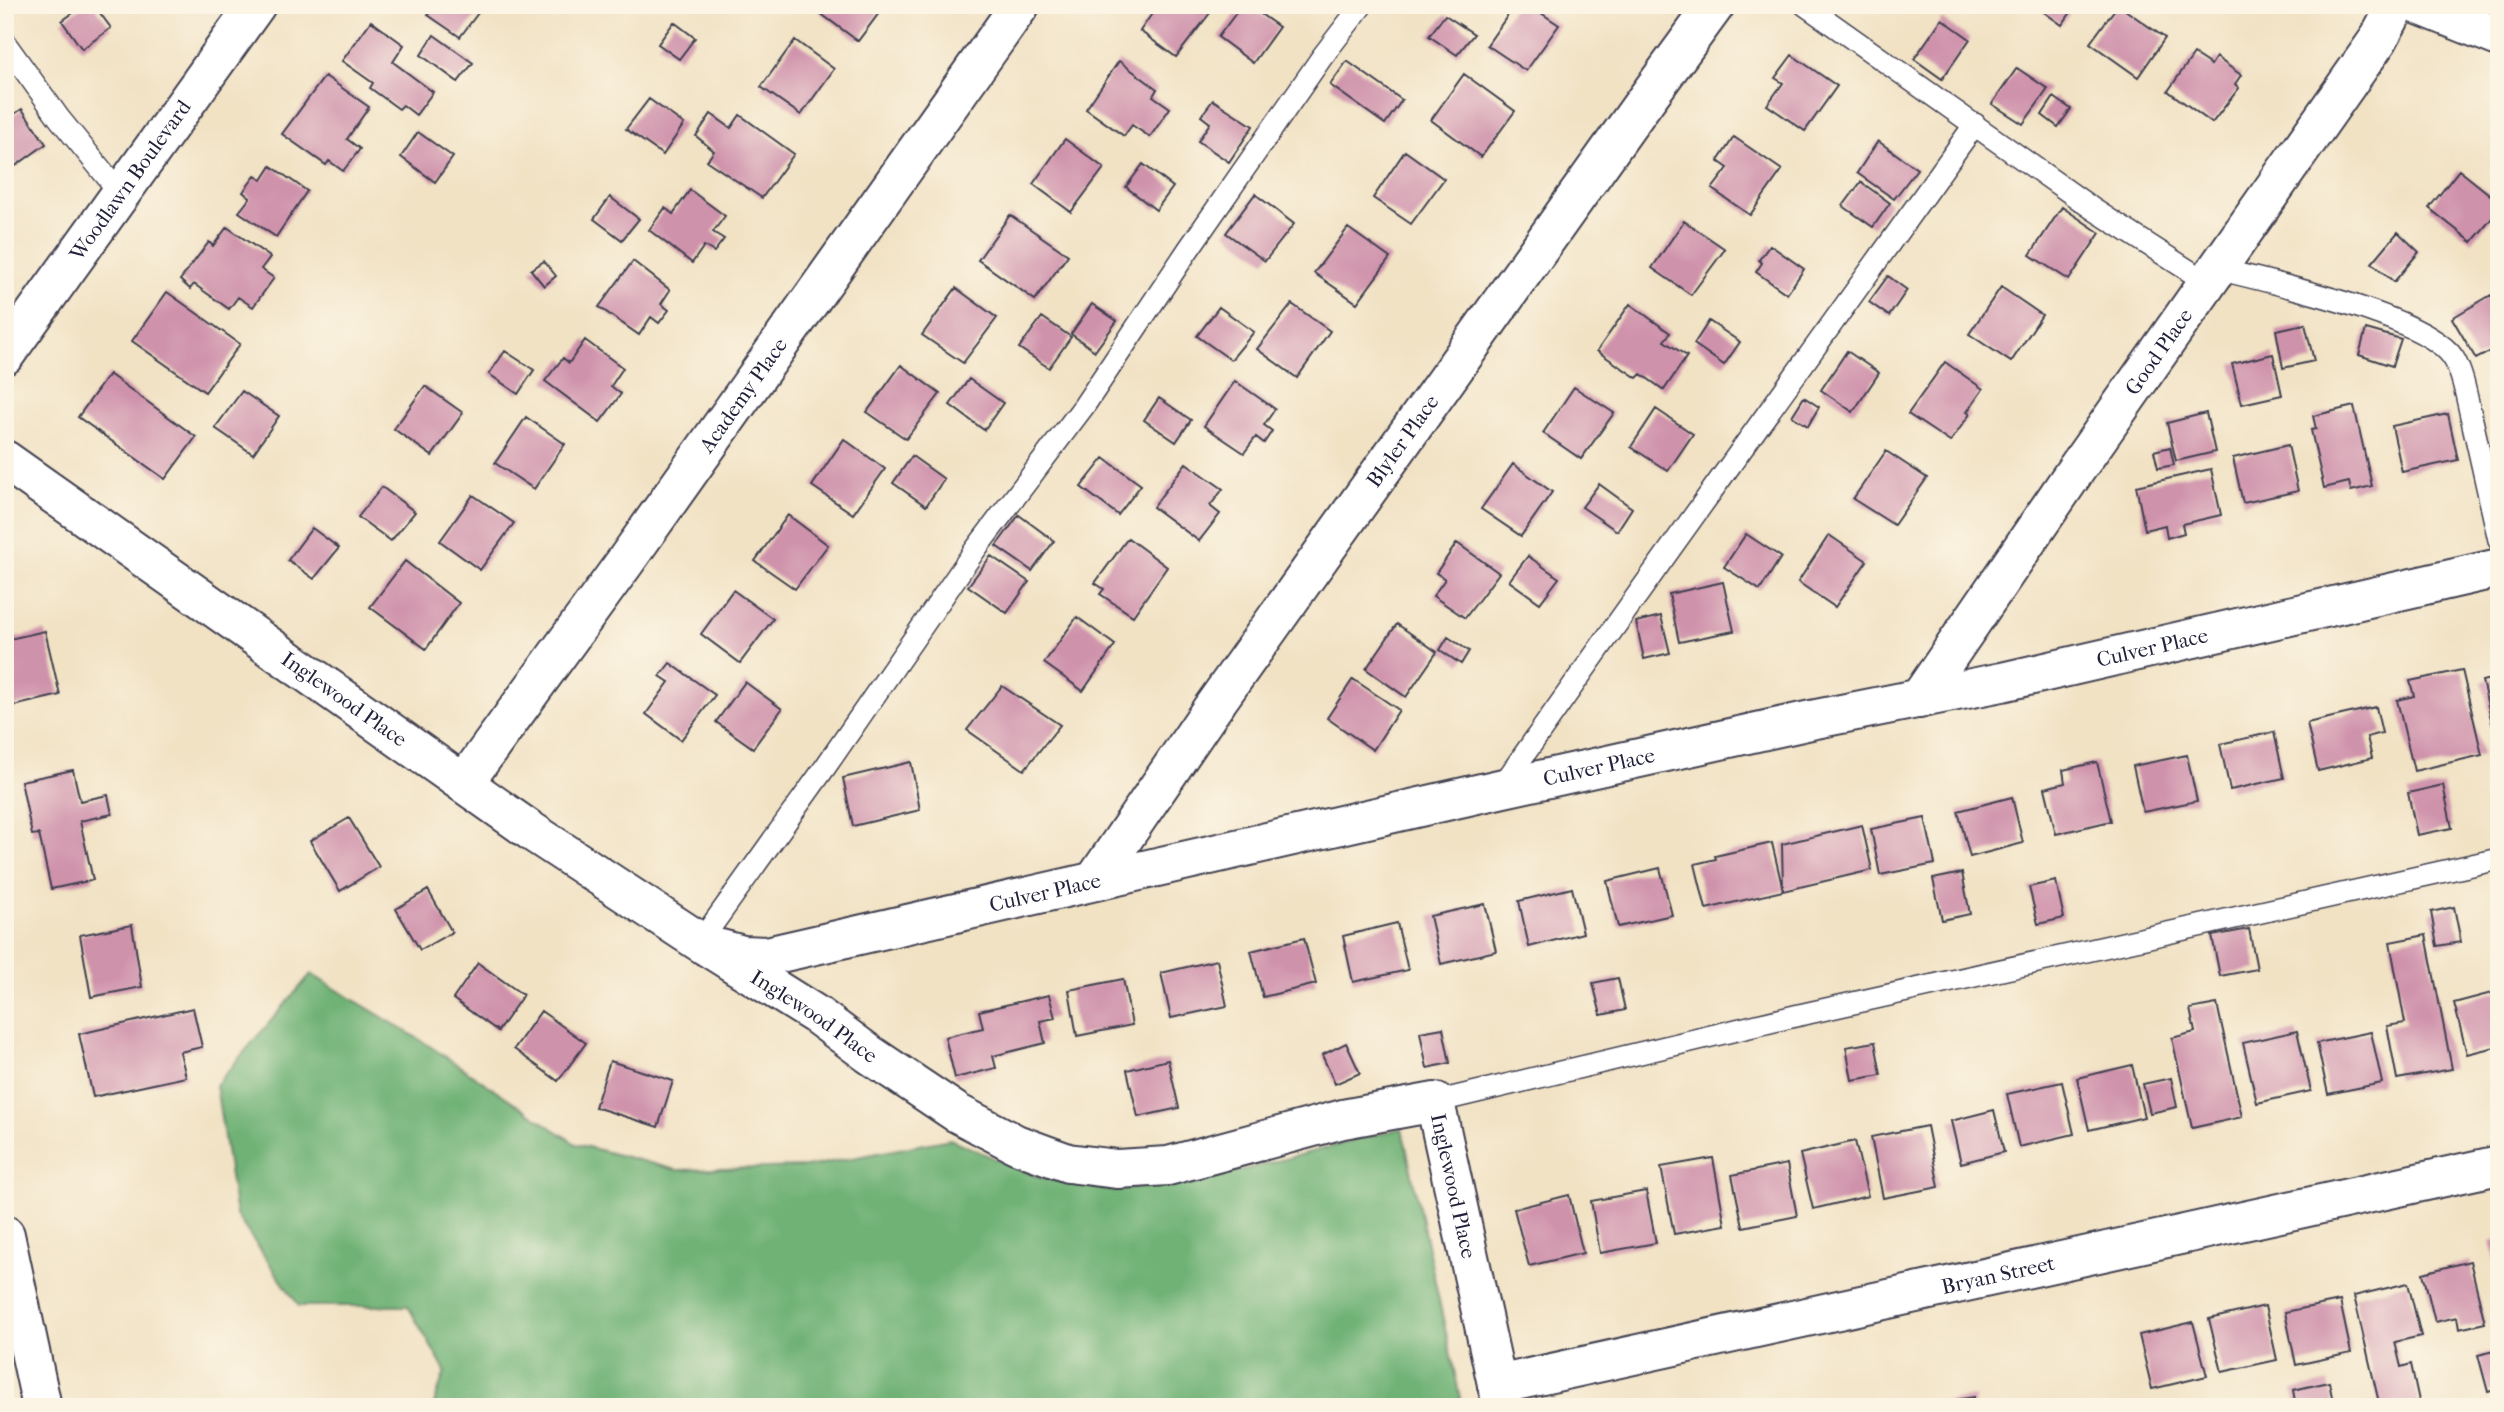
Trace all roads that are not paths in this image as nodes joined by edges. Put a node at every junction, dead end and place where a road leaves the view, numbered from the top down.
1 (256, 5) edge
2 (1020, 5) edge
3 (1362, 5) edge
4 (1715, 5) edge
5 (1805, 5) edge
6 (2398, 5) edge
7 (2419, 5) edge
8 (2499, 37) edge
9 (5, 43) edge
10 (1975, 124) junction
11 (121, 194) junction
12 (2213, 276) junction
13 (5, 355) edge
14 (5, 460) edge
15 (2499, 540) edge
16 (2499, 568) edge
17 (1919, 699) junction
18 (464, 783) junction
19 (1499, 789) junction
20 (2499, 859) edge
21 (1095, 880) junction
22 (700, 942) junction
23 (1436, 1102) junction
24 (2499, 1165) edge
25 (5, 1235) edge
26 (1500, 1396) edge
27 (43, 1407) edge

1 - 11 street, Woodlawn Boulevard
2 - 18 street, Academy Place
3 - 22 lane
4 - 21 street, Blyler Place
5 - 10 lane
6 - 12 street, Good Place
7 - 8 street
9 - 11 lane
10 - 12 lane
10 - 19 lane
11 - 13 street, Woodlawn Boulevard
12 - 15 lane
12 - 17 street, Good Place
14 - 18 street, Inglewood Place
16 - 17 street, Culver Place
17 - 19 street, Culver Place
18 - 22 street, Inglewood Place
19 - 21 street, Culver Place
20 - 23 lane
21 - 22 street, Culver Place
22 - 23 street, Inglewood Place
23 - 26 street, Inglewood Place
24 - 26 street, Bryan Street
25 - 27 street

